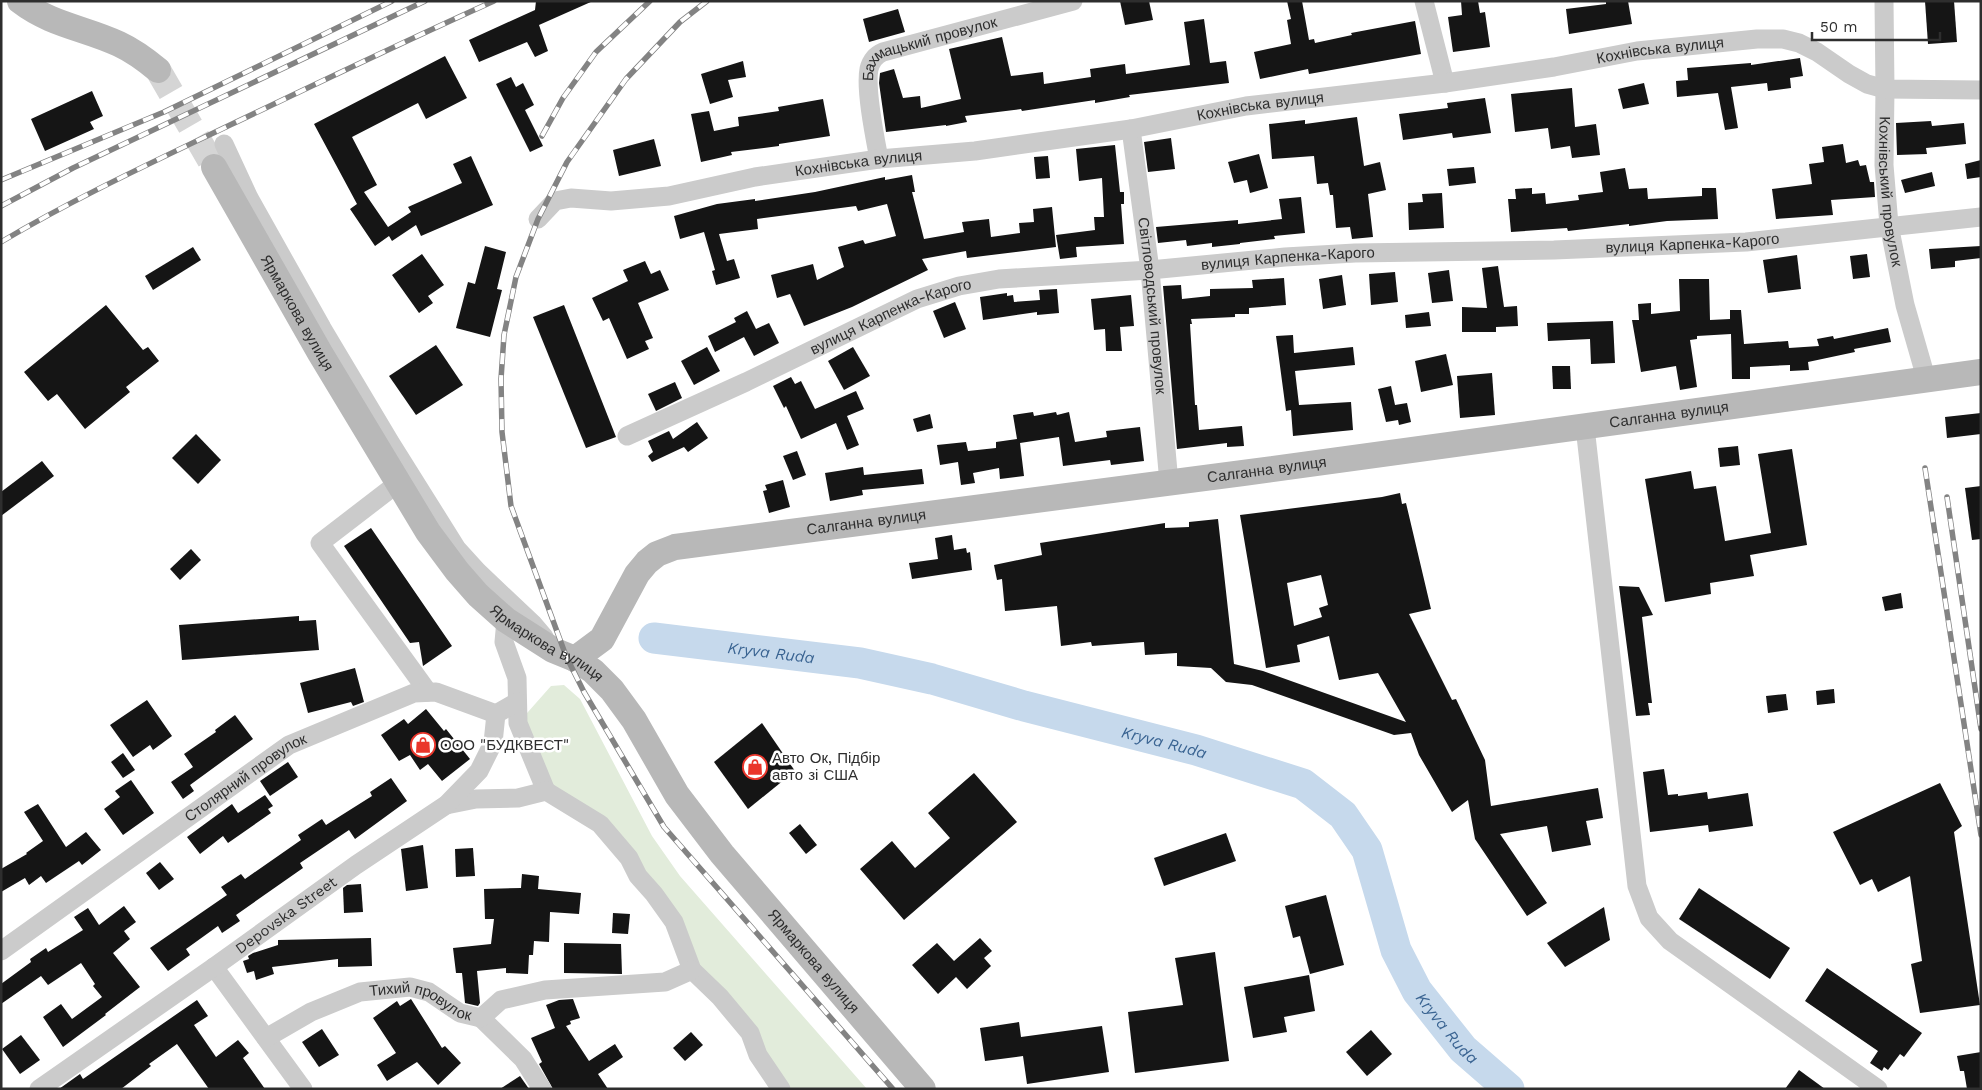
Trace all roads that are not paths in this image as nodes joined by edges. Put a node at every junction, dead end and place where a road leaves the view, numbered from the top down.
1 (20, 1) edge
2 (1073, 1) edge
3 (1424, 1) edge
4 (1884, 1) edge
5 (1, 6) edge
6 (54, 22) junction
7 (158, 70) tunnel mouth
8 (1445, 83) junction
9 (1885, 88) junction
10 (1981, 90) edge
11 (1131, 129) junction
12 (219, 156) joint
13 (879, 159) junction
14 (1981, 216) edge
15 (538, 219) dead end
16 (1889, 225) junction
17 (1150, 270) junction
18 (1981, 372) edge
19 (1926, 378) junction
20 (1585, 427) junction
21 (627, 436) dead end
22 (398, 483) junction
23 (1169, 483) junction
24 (506, 620) junction
25 (602, 639) junction
26 (564, 655) junction
27 (612, 690) junction
28 (428, 692) junction
29 (517, 702) junction
30 (496, 714) junction
31 (546, 791) junction
32 (446, 805) junction
33 (1, 951) edge
34 (214, 967) junction
35 (692, 970) junction
36 (481, 1018) junction
37 (266, 1038) junction
38 (39, 1089) edge
39 (303, 1089) edge
40 (542, 1089) edge
41 (781, 1089) edge
42 (923, 1089) edge
43 (1878, 1089) edge

1 - 6 street
2 - 13 street, Бахмацький провулок
3 - 8 street
4 - 9 street, Кохнівський провулок
5 - 6 street
6 - 7 street
8 - 9 street, Кохнівська вулиця
8 - 11 street, Кохнівська вулиця
9 - 10 street, Кохнівська вулиця
9 - 16 street, Кохнівський провулок
11 - 13 street, Кохнівська вулиця
11 - 17 street, Світловодський провулок
12 - 22 street, Ярмаркова вулиця
12 - 26 street
13 - 15 street, Кохнівська вулиця
14 - 16 street, вулиця Карпенка-Карого
16 - 17 street, вулиця Карпенка-Карого
16 - 19 street, Кохнівський провулок
17 - 21 street, вулиця Карпенка-Карого
17 - 23 street, Світловодський провулок
18 - 19 street, Салганна вулиця
19 - 20 street, Салганна вулиця
20 - 23 street, Салганна вулиця
20 - 43 street
22 - 24 street, Ярмаркова вулиця
22 - 28 street
23 - 25 street, Салганна вулиця
24 - 26 street, Ярмаркова вулиця
24 - 29 street
25 - 26 street, Салганна вулиця
25 - 27 street
26 - 27 street, Ярмаркова вулиця
27 - 42 street, Ярмаркова вулиця
28 - 30 street, Столярний провулок
28 - 33 street, Столярний провулок
29 - 30 street
29 - 31 street
30 - 32 street, Depovska Street
31 - 32 street
31 - 35 street
32 - 34 street, Depovska Street
34 - 37 street
34 - 38 street, Depovska Street
35 - 36 street, Тихий провулок
35 - 41 street
36 - 37 street, Тихий провулок
36 - 40 street
37 - 39 street

